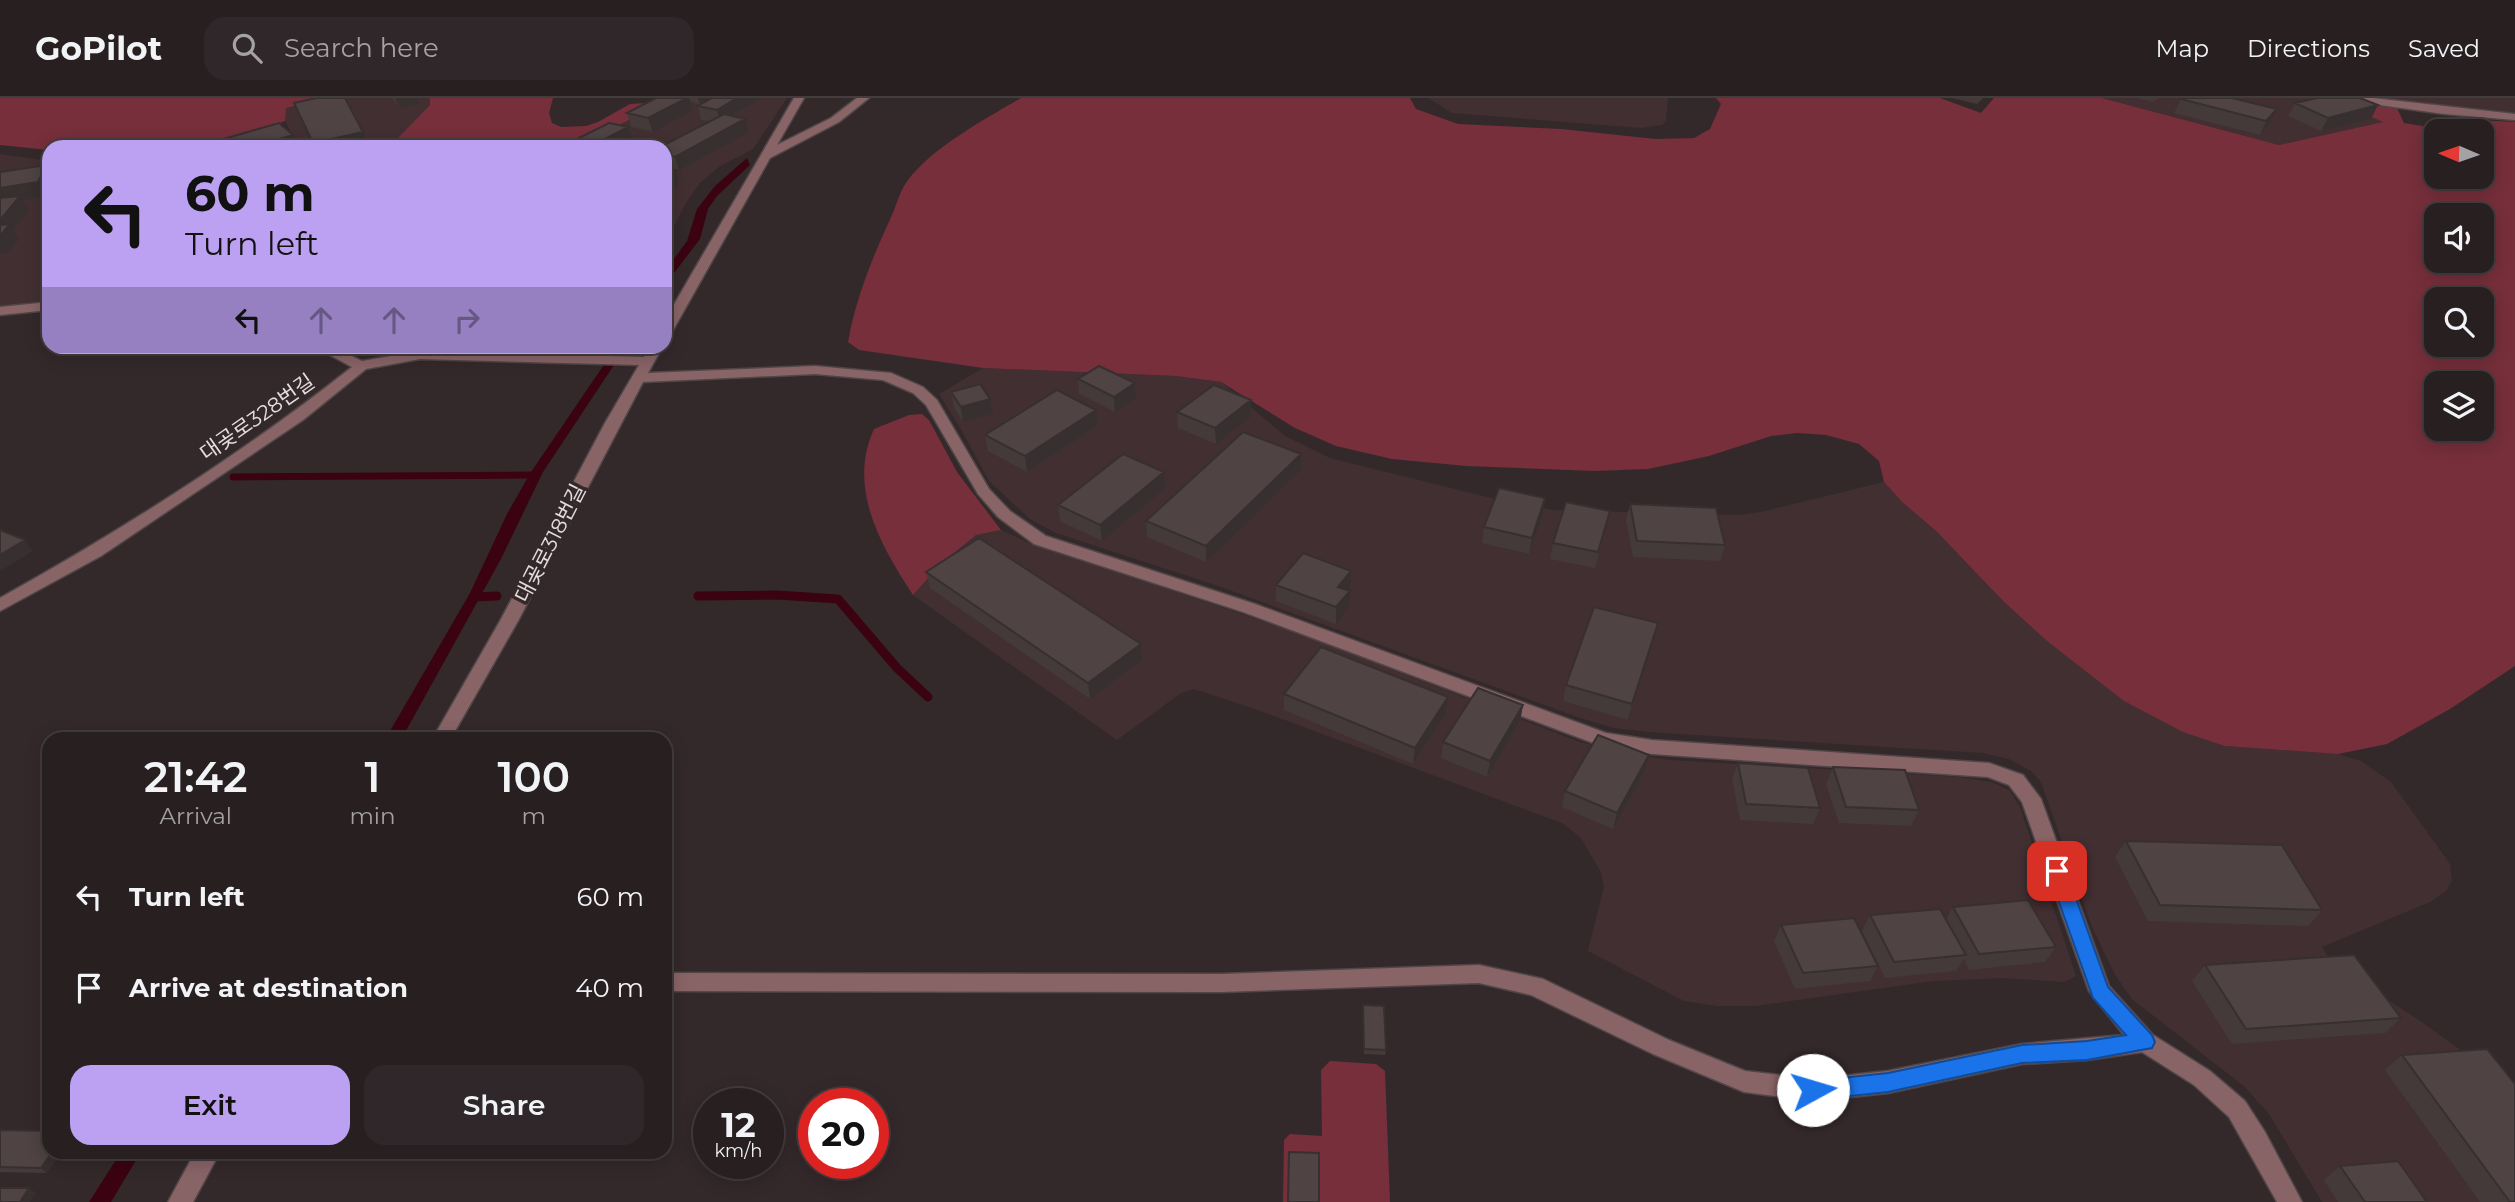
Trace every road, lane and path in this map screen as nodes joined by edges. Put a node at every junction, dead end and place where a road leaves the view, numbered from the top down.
1 (799, 98) edge
2 (864, 98) edge
3 (2351, 98) edge
4 (2515, 117) edge
5 (764, 157) junction
6 (42, 307) edge
7 (0, 312) edge
8 (672, 320) edge
9 (336, 354) edge
10 (653, 354) edge
11 (361, 366) junction
12 (639, 378) junction
13 (0, 605) edge
14 (445, 732) edge
15 (672, 982) edge
16 (2145, 1042) junction
17 (204, 1159) edge
18 (180, 1202) edge
19 (2290, 1202) edge

1 - 5 street
2 - 5 street
3 - 4 street
5 - 8 street
6 - 7 street
9 - 11 street
10 - 11 street, 대곶로328번길
10 - 12 street, 대곶로318번길
11 - 13 street, 대곶로328번길
12 - 14 street, 대곶로318번길
12 - 16 street
15 - 16 street
16 - 19 street
17 - 18 street

